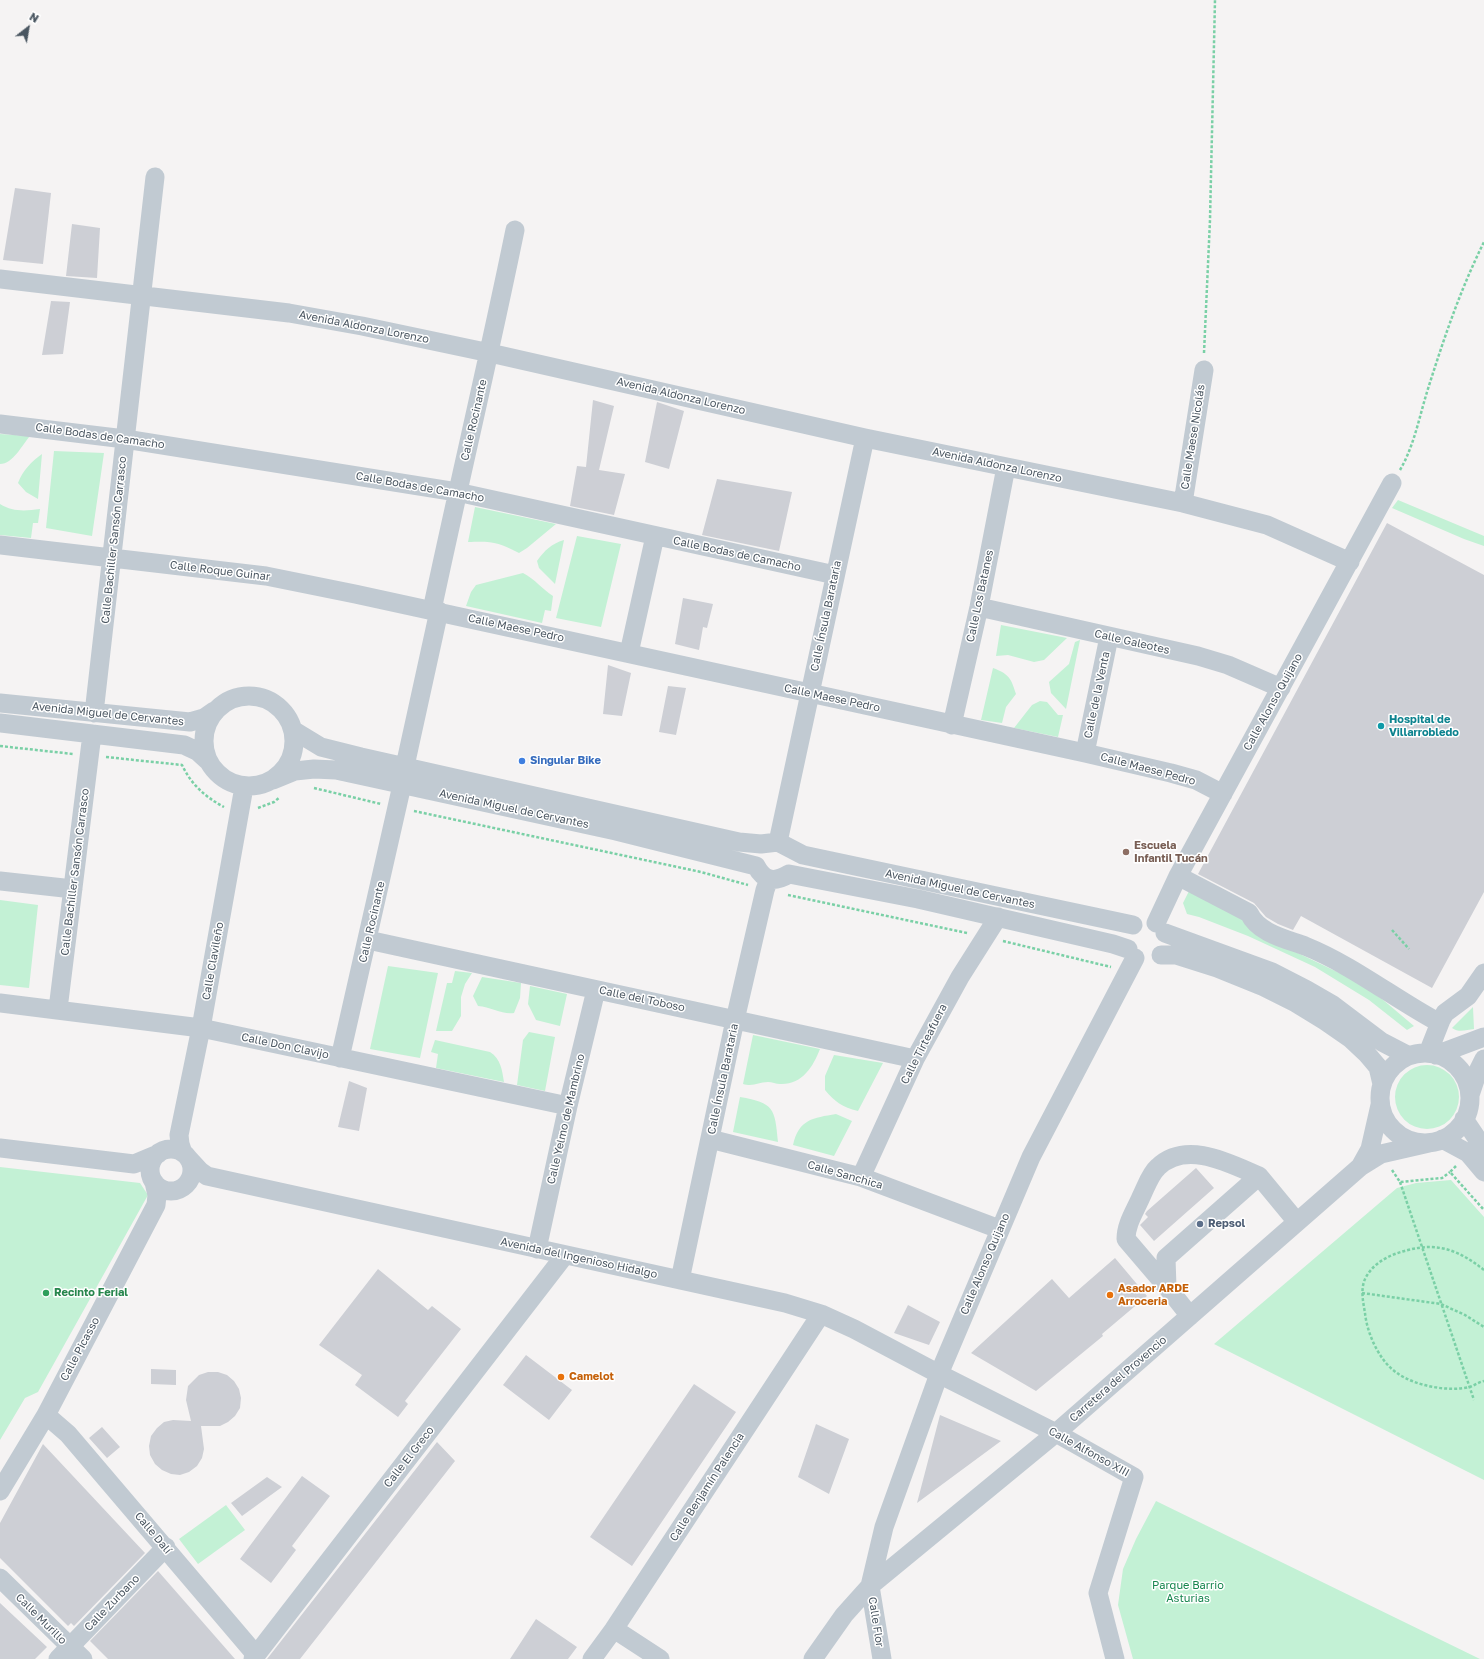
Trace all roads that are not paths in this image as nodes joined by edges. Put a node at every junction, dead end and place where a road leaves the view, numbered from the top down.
1 (155, 177) dead end
2 (515, 230) dead end
3 (0, 279) edge
4 (141, 296) junction
5 (490, 353) junction
6 (1204, 370) road end
7 (0, 424) edge
8 (865, 438) junction
9 (126, 439) junction
10 (1006, 467) junction
11 (1392, 483) road end
12 (457, 492) junction
13 (1183, 504) junction
14 (655, 536) junction
15 (0, 545) edge
16 (113, 558) junction
17 (1350, 562) junction
18 (835, 575) junction
19 (979, 607) junction
20 (435, 611) junction
21 (1109, 637) junction
22 (629, 653) junction
23 (1281, 688) junction
24 (809, 693) junction
25 (0, 703) edge
26 (214, 711) junction
27 (94, 713) junction
28 (0, 723) edge
29 (952, 725) junction
30 (293, 730) junction
31 (92, 734) junction
32 (1085, 753) junction
33 (208, 762) junction
34 (405, 766) junction
35 (402, 785) junction
36 (244, 787) junction
37 (279, 787) junction
38 (1223, 794) junction
39 (776, 845) junction
40 (756, 866) junction
41 (789, 874) junction
42 (1178, 876) junction
43 (0, 881) edge
44 (767, 884) junction
45 (73, 888) junction
46 (998, 918) junction
47 (1133, 926) junction
48 (1160, 928) junction
49 (368, 940) junction
50 (1161, 955) junction
51 (1131, 959) junction
52 (1484, 973) edge
53 (596, 990) junction
54 (0, 1003) edge
55 (58, 1009) junction
56 (735, 1020) junction
57 (1441, 1020) junction
58 (200, 1028) junction
59 (1484, 1037) edge
60 (1432, 1054) junction
61 (1408, 1056) junction
62 (340, 1058) junction
63 (916, 1059) junction
64 (1484, 1059) edge
65 (1382, 1084) junction
66 (1470, 1095) junction
67 (1380, 1105) junction
68 (568, 1106) junction
69 (1472, 1115) edge
70 (179, 1135) junction
71 (710, 1139) junction
72 (1436, 1141) junction
73 (0, 1148) edge
74 (1484, 1149) edge
75 (161, 1152) junction
76 (186, 1156) junction
77 (134, 1164) junction
78 (1360, 1168) junction
79 (1484, 1172) edge
80 (207, 1176) junction
81 (1259, 1176) junction
82 (860, 1177) junction
83 (153, 1179) junction
84 (182, 1187) junction
85 (156, 1205) junction
86 (1297, 1222) junction
87 (1000, 1229) junction
88 (536, 1249) junction
89 (565, 1255) junction
90 (680, 1280) junction
91 (1167, 1287) junction
92 (821, 1314) junction
93 (1190, 1316) junction
94 (938, 1374) junction
95 (46, 1415) junction
96 (1056, 1433) junction
97 (0, 1491) edge
98 (166, 1547) junction
99 (0, 1578) edge
100 (870, 1586) junction
101 (614, 1629) junction
102 (70, 1655) edge
103 (254, 1657) edge
104 (592, 1659) edge
105 (660, 1659) edge
106 (812, 1659) edge
107 (882, 1659) edge
108 (1115, 1659) edge

1 - 4 street, Calle Bachiller Sansón Carrasco
2 - 5 street, Calle Rocinante
3 - 4 street, Avenida Aldonza Lorenzo
4 - 5 street, Avenida Aldonza Lorenzo
4 - 9 street, Calle Bachiller Sansón Carrasco
5 - 8 street, Avenida Aldonza Lorenzo
5 - 12 street, Calle Rocinante
6 - 13 street, Calle Maese Nicolás
7 - 9 street, Calle Bodas de Camacho
8 - 10 street, Avenida Aldonza Lorenzo
8 - 18 street, Calle Ínsula Barataria
9 - 12 street, Calle Bodas de Camacho
9 - 16 street, Calle Bachiller Sansón Carrasco
10 - 13 street, Avenida Aldonza Lorenzo
10 - 19 street, Calle Los Batanes
11 - 17 street, Calle Alonso Quijano
12 - 14 street, Calle Bodas de Camacho
12 - 20 street, Calle Rocinante
13 - 17 street, Avenida Aldonza Lorenzo
14 - 18 street, Calle Bodas de Camacho
14 - 22 street
15 - 16 street, Calle Roque Guinar
16 - 20 street, Calle Roque Guinar
16 - 27 street, Calle Bachiller Sansón Carrasco
17 - 23 street, Calle Alonso Quijano
18 - 24 street, Calle Ínsula Barataria
19 - 21 street, Calle Galeotes
19 - 29 street, Calle Los Batanes
20 - 22 street, Calle Maese Pedro
20 - 34 street, Calle Rocinante
21 - 23 street, Calle Galeotes
21 - 32 street, Calle de la Venta
22 - 24 street, Calle Maese Pedro
23 - 38 street, Calle Alonso Quijano
24 - 29 street, Calle Maese Pedro
24 - 39 street, Calle Ínsula Barataria
25 - 27 street, Avenida Miguel de Cervantes
26 - 27 street, Avenida Miguel de Cervantes
26 - 30 street
26 - 33 street
28 - 31 street, Avenida Miguel de Cervantes
29 - 32 street, Calle Maese Pedro
30 - 34 street, Avenida Miguel de Cervantes
30 - 37 street
31 - 33 street, Avenida Miguel de Cervantes
31 - 45 street, Calle Bachiller Sansón Carrasco
32 - 38 street, Calle Maese Pedro
33 - 36 street
34 - 39 street, Avenida Miguel de Cervantes
35 - 37 street, Avenida Miguel de Cervantes
35 - 40 street, Avenida Miguel de Cervantes
35 - 49 street, Calle Rocinante
36 - 37 street
36 - 58 street, Calle Clavileño
38 - 42 street, Calle Alonso Quijano
39 - 40 street
39 - 41 street
39 - 47 street, Avenida Miguel de Cervantes
40 - 44 street
41 - 44 street, Avenida Miguel de Cervantes
41 - 46 street, Avenida Miguel de Cervantes
42 - 48 street, Calle Alonso Quijano
42 - 57 street
43 - 45 street
44 - 56 street, Calle Ínsula Barataria
45 - 55 street, Calle Bachiller Sansón Carrasco
46 - 51 street, Avenida Miguel de Cervantes
46 - 63 street, Calle Tirteafuera
47 - 48 street
47 - 51 street
48 - 50 street
48 - 61 street
49 - 53 street, Calle del Toboso
49 - 62 street, Calle Rocinante
50 - 51 street
50 - 65 street
51 - 87 street, Calle Alonso Quijano
52 - 57 street
53 - 56 street, Calle del Toboso
53 - 68 street, Calle Yelmo de Mambrino
54 - 55 street, Calle Don Clavijo
55 - 58 street, Calle Don Clavijo
56 - 63 street, Calle del Toboso
56 - 71 street, Calle Ínsula Barataria
57 - 60 street
58 - 62 street, Calle Don Clavijo
58 - 70 street, Calle Clavileño
59 - 60 street
60 - 61 street
60 - 66 street
61 - 65 street
62 - 68 street, Calle Don Clavijo
63 - 82 street, Calle Tirteafuera
64 - 66 street
65 - 67 street
66 - 69 street
67 - 72 street
67 - 78 street, Carretera del Provencio
68 - 88 street, Calle Yelmo de Mambrino
69 - 72 street
69 - 74 street
70 - 75 street
70 - 76 street, Calle Clavileño
71 - 82 street, Calle Sanchica
71 - 90 street, Calle Ínsula Barataria
72 - 78 street, Carretera del Provencio
72 - 79 street
73 - 77 street
75 - 76 street
75 - 77 street
75 - 83 street
76 - 80 street, Avenida del Ingenioso Hidalgo
76 - 84 street
77 - 83 street
78 - 86 street, Carretera del Provencio
80 - 84 street
80 - 88 street, Avenida del Ingenioso Hidalgo
81 - 86 street
81 - 91 street
81 - 91 street
82 - 87 street, Calle Sanchica
83 - 84 street
83 - 85 street
84 - 85 street, Calle Picasso
85 - 95 street, Calle Picasso
86 - 93 street, Carretera del Provencio
87 - 94 street, Calle Alonso Quijano
88 - 89 street, Avenida del Ingenioso Hidalgo
89 - 90 street, Avenida del Ingenioso Hidalgo
89 - 103 street, Calle El Greco
90 - 92 street, Avenida del Ingenioso Hidalgo
91 - 93 street
92 - 94 street, Avenida del Ingenioso Hidalgo
92 - 101 street, Calle Benjamín Palencia
93 - 96 street, Carretera del Provencio
94 - 96 street, Calle Alfonso XIII
94 - 100 street, Calle Alonso Quijano
95 - 97 street, Calle Picasso
95 - 98 street, Calle Dalí
96 - 100 street, Carretera del Provencio
96 - 108 street, Calle Alfonso XIII
98 - 102 street, Calle Zurbano
98 - 103 street, Calle Dalí
99 - 102 street, Calle Murillo
100 - 106 street, Carretera del Provencio
100 - 107 street, Calle Flor
101 - 104 street, Calle Benjamín Palencia
101 - 105 street

